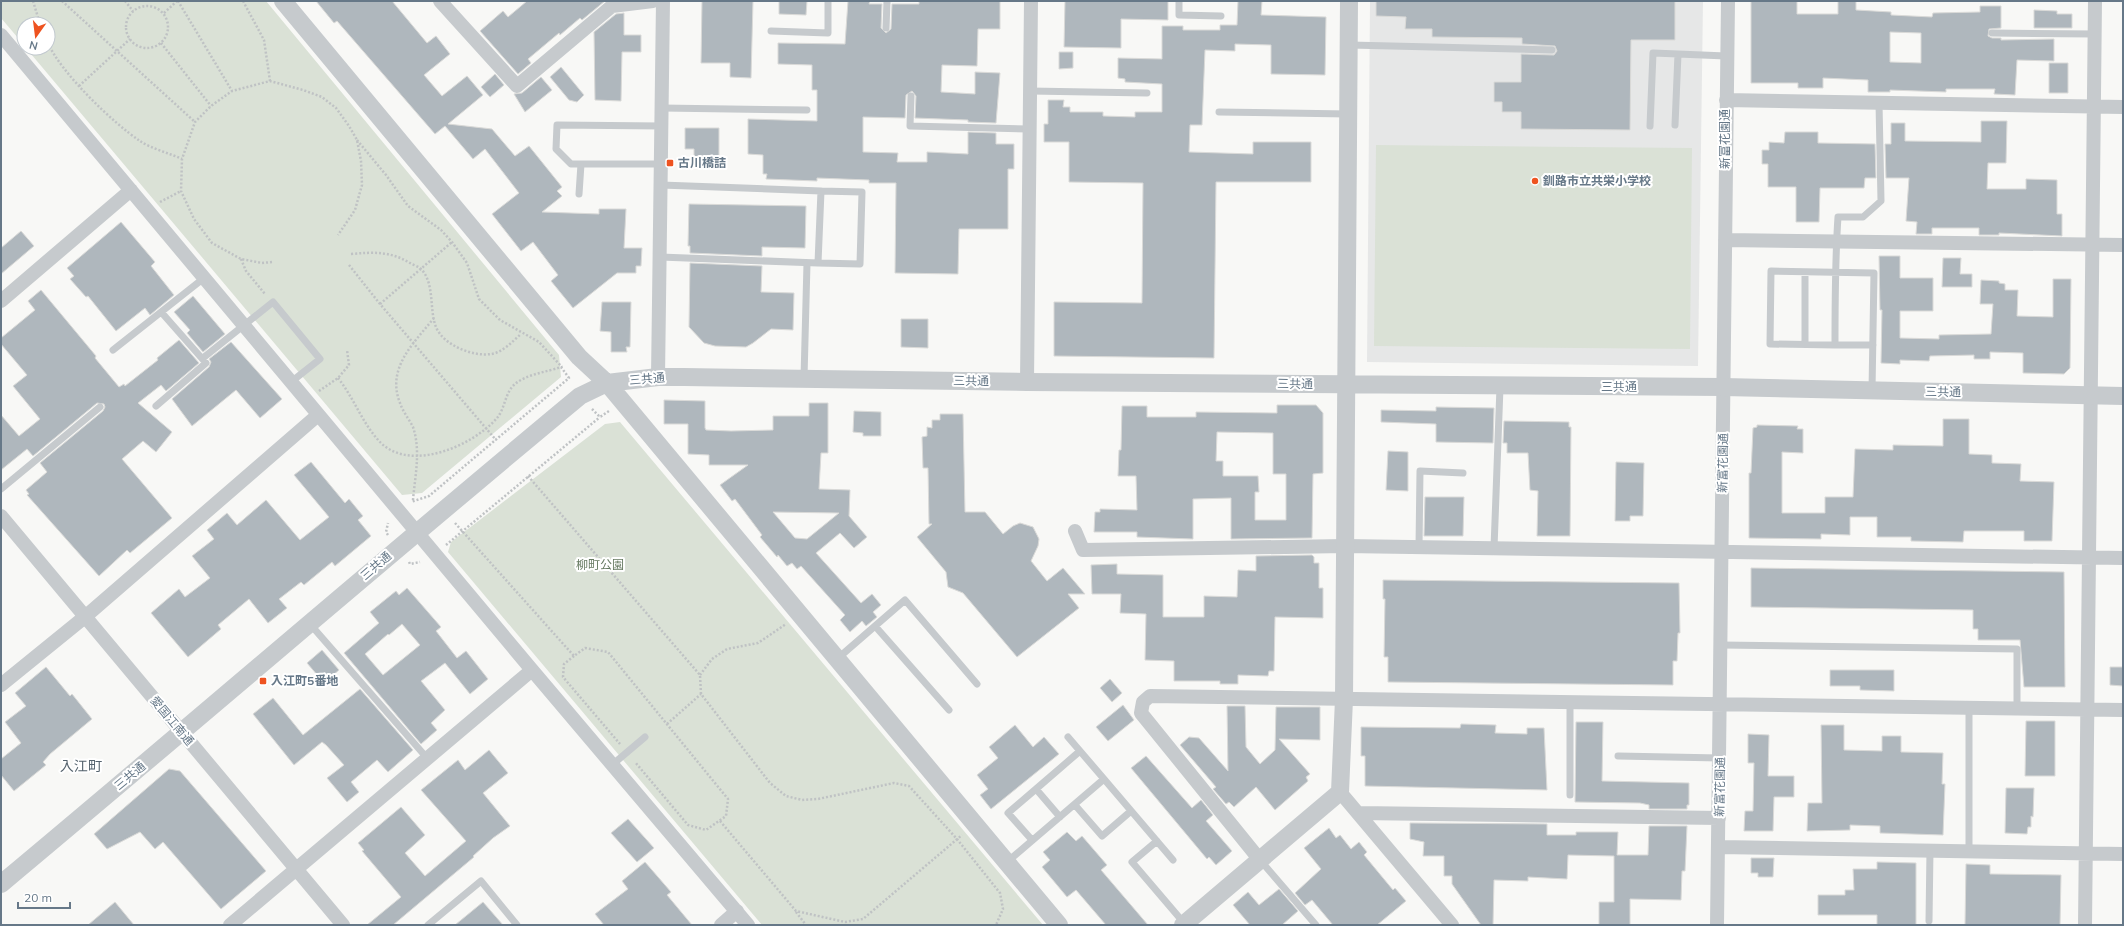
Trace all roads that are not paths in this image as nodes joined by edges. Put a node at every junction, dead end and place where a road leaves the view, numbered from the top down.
1 (283, 1) edge
2 (440, 1) edge
3 (653, 1) edge
4 (663, 1) edge
5 (828, 1) edge
6 (887, 1) edge
7 (1031, 1) edge
8 (1179, 1) edge
9 (1349, 1) edge
10 (1728, 1) edge
11 (2095, 1) edge
12 (1221, 16) dead end
13 (886, 28) dead end
14 (771, 32) dead end
15 (1992, 33) dead end
16 (2094, 34) junction
17 (1, 35) edge
18 (1349, 45) junction
19 (1552, 50) dead end
20 (1678, 54) junction
21 (1726, 56) junction
22 (1030, 91) junction
23 (1147, 93) dead end
24 (911, 96) dead end
25 (1726, 100) junction
26 (1879, 103) junction
27 (2092, 107) junction
28 (662, 108) junction
29 (2123, 108) edge
30 (807, 110) dead end
31 (1220, 112) dead end
32 (1348, 114) junction
33 (1675, 125) dead end
34 (662, 126) junction
35 (1650, 126) dead end
36 (1030, 129) junction
37 (581, 164) junction
38 (662, 164) junction
39 (661, 185) junction
40 (131, 190) junction
41 (821, 191) junction
42 (579, 194) dead end
43 (1725, 240) junction
44 (1836, 241) junction
45 (2092, 244) junction
46 (2123, 245) edge
47 (660, 258) junction
48 (807, 262) junction
49 (818, 263) junction
50 (1805, 272) junction
51 (1836, 272) junction
52 (204, 278) junction
53 (1, 300) edge
54 (162, 313) junction
55 (244, 326) junction
56 (1805, 344) junction
57 (1835, 345) junction
58 (1873, 345) junction
59 (113, 350) dead end
60 (203, 358) junction
61 (658, 377) junction
62 (804, 378) junction
63 (292, 382) junction
64 (1027, 382) junction
65 (608, 383) junction
66 (1345, 385) junction
67 (1500, 386) junction
68 (1723, 387) junction
69 (1872, 391) junction
70 (2090, 396) junction
71 (2123, 396) edge
72 (156, 406) dead end
73 (100, 407) dead end
74 (318, 415) junction
75 (1463, 472) dead end
76 (1, 489) edge
77 (1, 516) edge
78 (1075, 531) dead end
79 (418, 532) junction
80 (1345, 546) junction
81 (1419, 547) junction
82 (1494, 548) junction
83 (1722, 551) junction
84 (2089, 558) junction
85 (2123, 558) edge
86 (86, 616) junction
87 (309, 624) junction
88 (875, 626) junction
89 (1722, 645) junction
90 (837, 659) junction
91 (532, 670) junction
92 (977, 684) dead end
93 (1, 685) edge
94 (1344, 699) junction
95 (1570, 703) junction
96 (1721, 705) junction
97 (1969, 708) junction
98 (2018, 709) junction
99 (949, 710) dead end
100 (2086, 710) junction
101 (2123, 710) edge
102 (181, 733) junction
103 (645, 737) dead end
104 (1068, 737) dead end
105 (1080, 751) junction
106 (1618, 756) dead end
107 (427, 758) junction
108 (1720, 758) junction
109 (612, 764) junction
110 (1104, 779) junction
111 (1036, 789) junction
112 (1340, 792) junction
113 (1570, 795) dead end
114 (1075, 805) junction
115 (1131, 811) junction
116 (1358, 813) junction
117 (1060, 817) junction
118 (1719, 818) junction
119 (1032, 840) junction
120 (1157, 841) junction
121 (1719, 847) junction
122 (1930, 850) junction
123 (1969, 851) junction
124 (2085, 853) junction
125 (2123, 854) edge
126 (1174, 860) dead end
127 (1260, 860) junction
128 (1007, 862) junction
129 (296, 869) junction
130 (1, 884) edge
131 (737, 912) junction
132 (1929, 922) dead end
133 (1184, 924) edge
134 (230, 925) edge
135 (343, 925) edge
136 (428, 925) edge
137 (516, 925) edge
138 (721, 925) edge
139 (748, 925) edge
140 (1059, 925) edge
141 (1316, 925) edge
142 (1452, 925) edge
143 (1718, 925) edge
144 (2085, 925) edge

1 - 65 street
2 - 3 street
4 - 28 street
5 - 14 lane
6 - 13 lane
7 - 22 street
8 - 12 lane
9 - 18 street
10 - 21 street, 新富花園通
11 - 16 street
15 - 16 lane
16 - 27 street
17 - 40 street
18 - 19 lane
18 - 32 street
20 - 21 lane
20 - 33 lane
20 - 35 lane
21 - 25 street, 新富花園通
22 - 23 lane
22 - 36 street
24 - 36 lane
25 - 26 street
25 - 43 street, 新富花園通
26 - 27 street
26 - 44 lane
27 - 29 street
27 - 45 street
28 - 30 lane
28 - 34 street
31 - 32 lane
32 - 66 street
34 - 37 lane
34 - 38 street
36 - 64 street
37 - 38 lane
37 - 42 lane
38 - 39 street
39 - 41 lane
39 - 47 street
40 - 52 street
40 - 53 street
41 - 49 lane
41 - 49 lane
43 - 44 street
43 - 68 street, 新富花園通
44 - 45 street
44 - 51 lane
45 - 46 street
45 - 70 street
47 - 48 lane
47 - 61 street
48 - 49 lane
48 - 62 lane
50 - 51 lane
50 - 56 lane
50 - 56 lane
51 - 57 lane
51 - 58 lane
52 - 54 lane
52 - 55 street
54 - 59 lane
54 - 60 lane
55 - 60 lane
55 - 63 street
55 - 63 lane
56 - 57 lane
57 - 58 lane
58 - 69 lane
60 - 72 lane
61 - 62 street, 三共通
61 - 65 street, 三共通
62 - 64 street, 三共通
63 - 74 street
64 - 66 street, 三共通
65 - 79 street, 三共通
65 - 90 street
66 - 67 street, 三共通
66 - 80 street
67 - 68 street, 三共通
67 - 82 lane
68 - 69 street, 三共通
68 - 83 street, 新富花園通
69 - 70 street, 三共通
70 - 71 street, 三共通
70 - 84 street
73 - 76 lane
74 - 79 street
74 - 86 street
75 - 81 lane
77 - 86 street, 愛国江南通
78 - 80 street
79 - 87 street, 三共通
79 - 91 street
80 - 81 street
80 - 94 street
81 - 82 street
82 - 83 street
83 - 84 street
83 - 89 street, 新富花園通
84 - 85 street
84 - 100 street
86 - 93 street
86 - 102 street, 愛国江南通
87 - 102 street, 三共通
87 - 107 lane
88 - 90 lane
88 - 92 lane
88 - 99 lane
89 - 96 street, 新富花園通
89 - 98 lane
90 - 128 street
91 - 107 street
91 - 109 street
94 - 95 street
94 - 112 street
94 - 127 street
95 - 96 street
95 - 113 lane
96 - 97 street
96 - 108 street, 新富花園通
97 - 98 street
97 - 123 lane
98 - 100 street
100 - 101 street
100 - 124 street
102 - 129 street, 愛国江南通
102 - 130 street, 三共通
103 - 109 lane
104 - 105 lane
105 - 110 lane
105 - 111 lane
106 - 108 lane
107 - 129 street
108 - 118 street, 新富花園通
109 - 131 street
110 - 114 lane
110 - 115 lane
111 - 117 lane
111 - 119 lane
112 - 116 street
112 - 127 street
114 - 115 lane
114 - 117 lane
115 - 120 lane
116 - 118 street
116 - 142 street
117 - 119 lane
118 - 121 street, 新富花園通
119 - 128 lane
120 - 126 lane
120 - 133 lane
121 - 122 street
121 - 143 street, 新富花園通
122 - 123 street
122 - 132 lane
123 - 124 street
124 - 125 street
124 - 144 street
127 - 133 street
127 - 141 lane
128 - 140 street
129 - 134 street
129 - 135 street, 愛国江南通
131 - 138 street
131 - 139 street
136 - 137 lane

